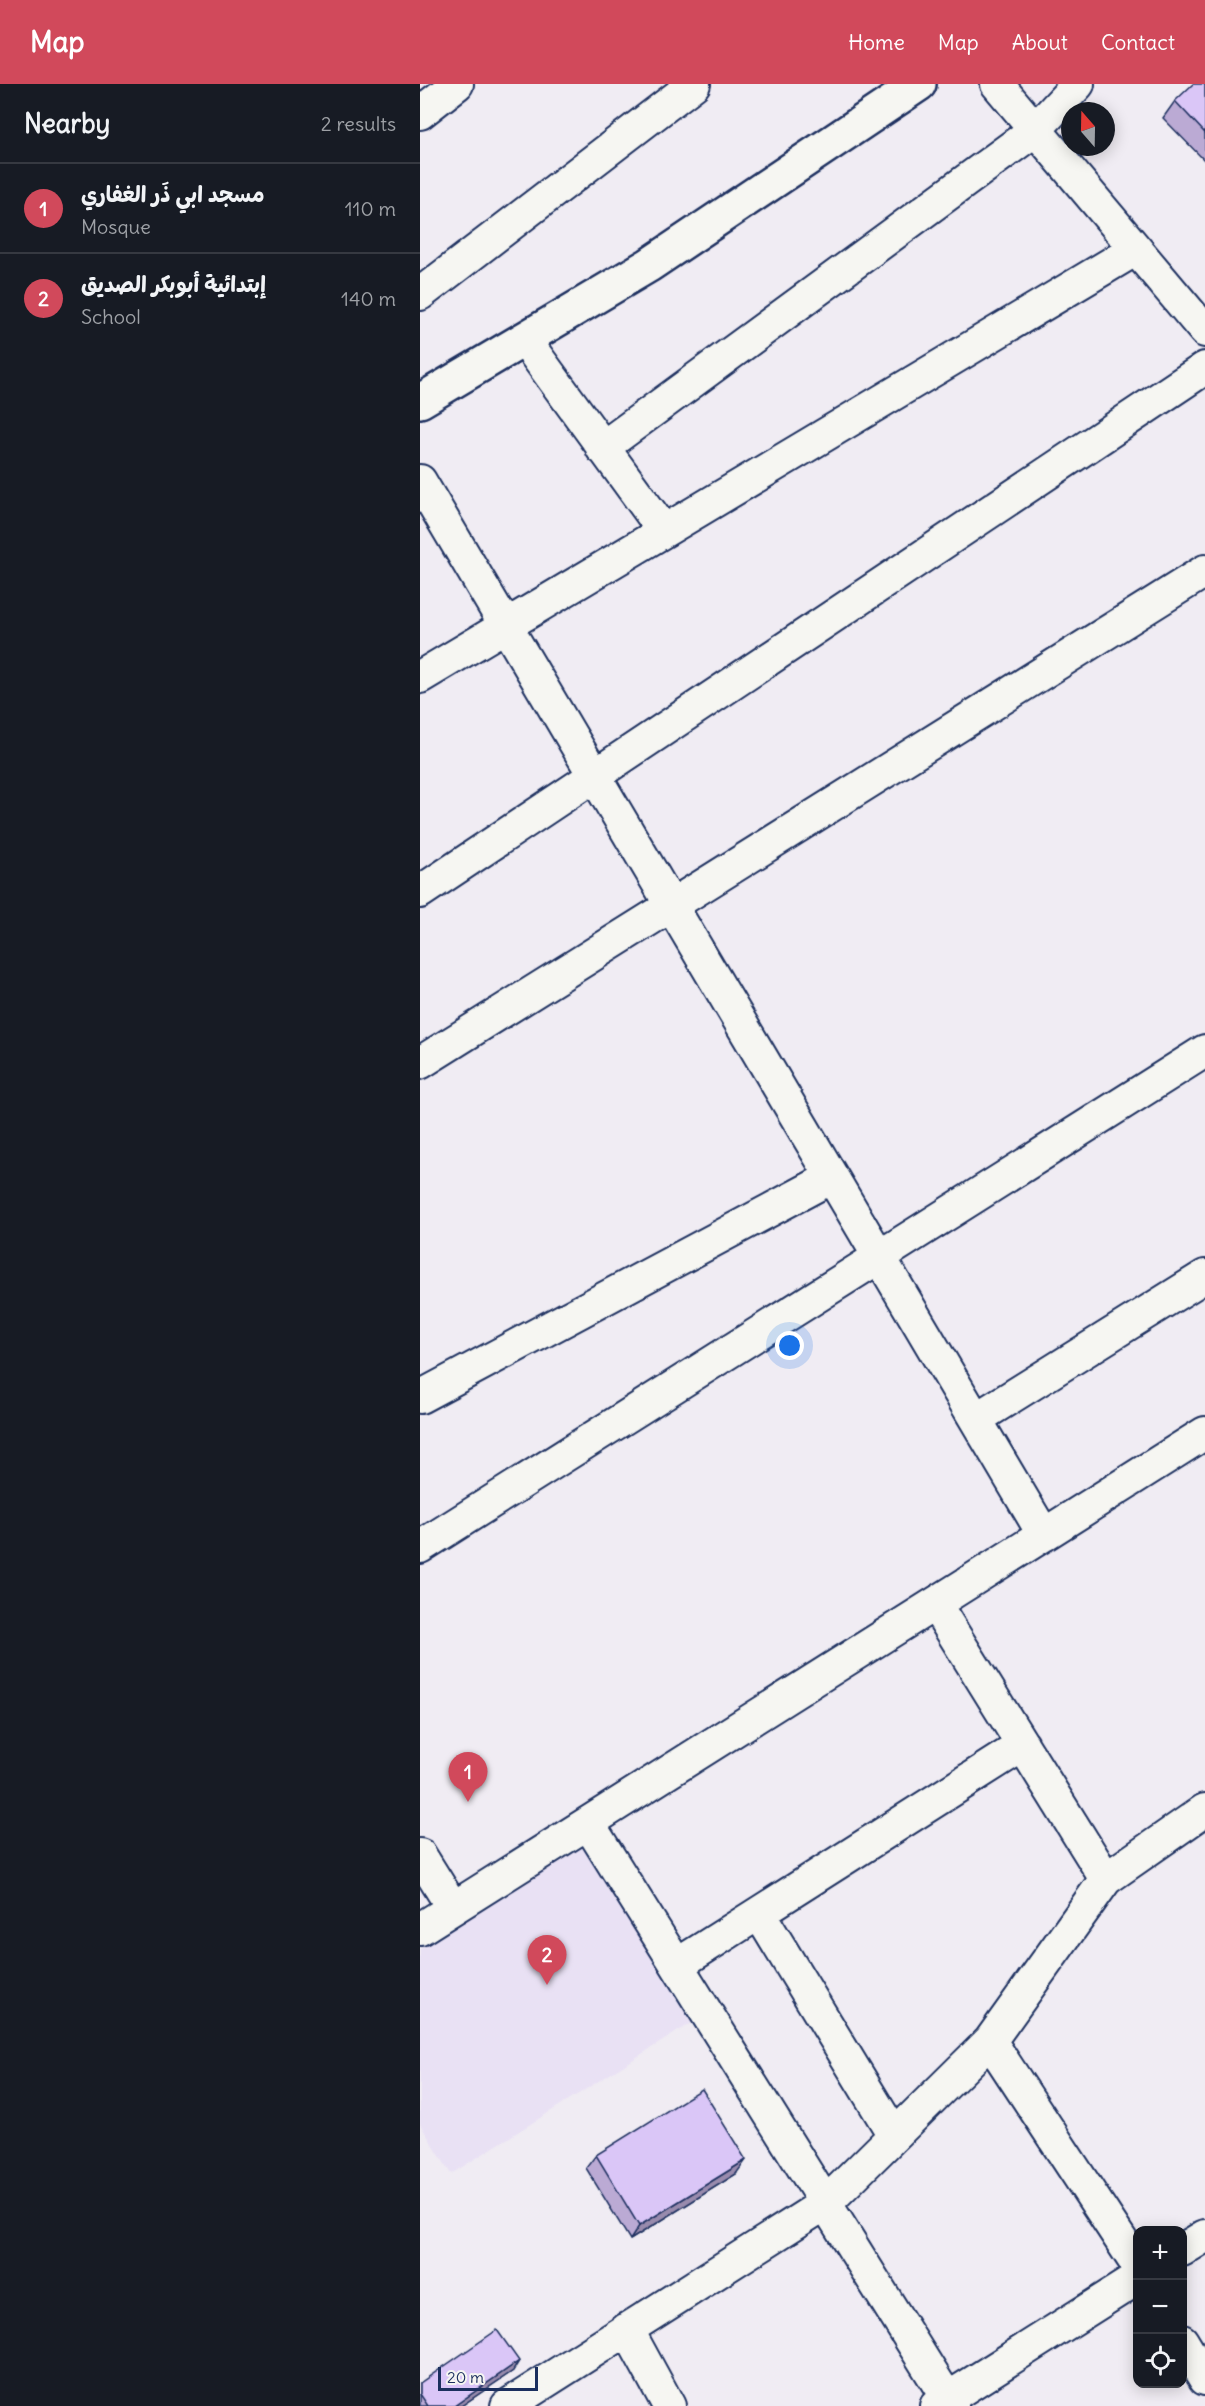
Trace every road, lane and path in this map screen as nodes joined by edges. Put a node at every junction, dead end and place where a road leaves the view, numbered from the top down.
1 (457, 84) edge
2 (694, 84) edge
3 (919, 84) edge
4 (997, 84) edge
5 (1078, 84) edge
6 (420, 113) edge
7 (1035, 130) junction
8 (1136, 249) junction
9 (420, 294) edge
10 (1205, 331) edge
11 (524, 339) junction
12 (1205, 368) edge
13 (420, 401) edge
14 (602, 448) junction
15 (420, 481) edge
16 (664, 531) junction
17 (1205, 572) edge
18 (506, 626) junction
19 (420, 677) edge
20 (594, 776) junction
21 (420, 892) edge
22 (672, 906) junction
23 (1205, 1051) edge
24 (420, 1063) edge
25 (832, 1177) junction
26 (879, 1257) junction
27 (1205, 1276) edge
28 (420, 1397) edge
29 (976, 1419) junction
30 (1205, 1433) edge
31 (1044, 1535) junction
32 (420, 1547) edge
33 (935, 1604) junction
34 (1023, 1745) junction
35 (1205, 1810) edge
36 (588, 1823) junction
37 (420, 1855) edge
38 (1106, 1879) junction
39 (453, 1908) junction
40 (759, 1913) junction
41 (420, 1929) edge
42 (677, 1965) junction
43 (990, 2041) junction
44 (894, 2134) junction
45 (826, 2203) junction
46 (1205, 2236) edge
47 (1187, 2247) edge
48 (1133, 2260) edge
49 (1134, 2280) edge
50 (627, 2329) junction
51 (1187, 2349) edge
52 (1205, 2379) edge
53 (945, 2403) edge
54 (507, 2406) edge
55 (669, 2406) edge

1 - 6 street
2 - 9 street
3 - 11 street
4 - 7 street
5 - 7 street
7 - 8 street
7 - 14 street
8 - 10 street
8 - 16 street
11 - 13 street
11 - 14 street
12 - 20 street
14 - 16 street
15 - 18 street
16 - 18 street
17 - 22 street
18 - 19 street
18 - 20 street
20 - 21 street
20 - 22 street
22 - 24 street
22 - 25 street
23 - 26 street
25 - 26 street
25 - 28 street
26 - 29 street
26 - 32 street
27 - 29 street
29 - 31 street
30 - 31 street
31 - 33 street
33 - 34 street
33 - 36 street
34 - 38 street
34 - 40 street
35 - 38 street
36 - 39 street
36 - 42 street
37 - 39 street
38 - 43 street
39 - 41 street
40 - 42 street
40 - 44 street
42 - 45 street
43 - 44 street
43 - 48 street
44 - 45 street
45 - 50 street
45 - 53 street
46 - 47 street
49 - 53 street
50 - 54 street
50 - 55 street
51 - 52 street

